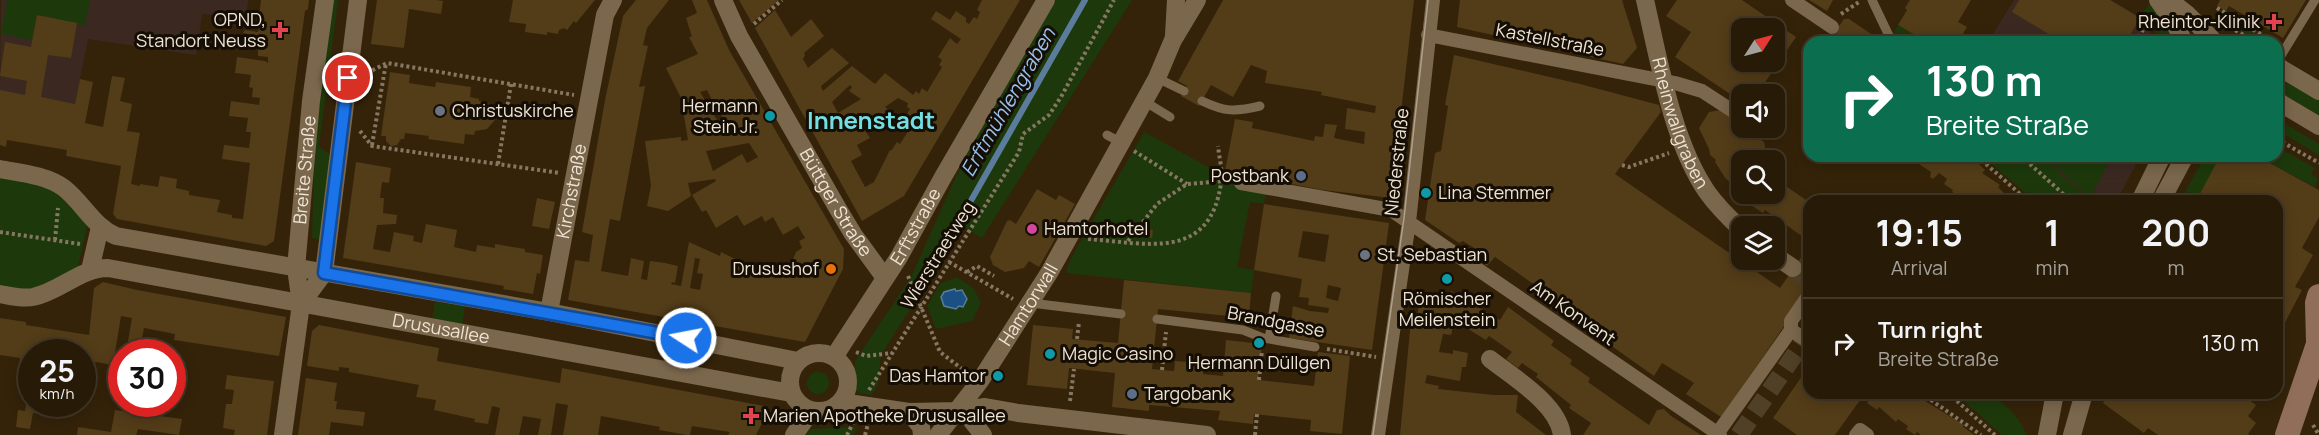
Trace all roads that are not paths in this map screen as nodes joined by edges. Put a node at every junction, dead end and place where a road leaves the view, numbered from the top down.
1 (325, 0) edge
2 (358, 0) edge
3 (614, 0) edge
4 (723, 0) edge
5 (1046, 0) edge
6 (1176, 0) edge
7 (1197, 0) edge
8 (1433, 0) edge
9 (1645, 0) edge
10 (1792, 0) edge
11 (1872, 0) edge
12 (2158, 0) edge
13 (2169, 0) edge
14 (2315, 0) edge
15 (1832, 27) dead end
16 (1428, 34) junction
17 (1889, 36) edge
18 (2181, 36) edge
19 (2208, 36) edge
20 (1173, 40) junction
21 (2283, 54) edge
22 (2283, 68) edge
23 (1157, 78) junction
24 (1664, 81) junction
25 (1184, 91) dead end
26 (2319, 91) edge
27 (1144, 101) junction
28 (1202, 101) dead end
29 (2283, 105) edge
30 (1260, 106) dead end
31 (1731, 110) edge
32 (1170, 117) dead end
33 (2319, 126) edge
34 (2159, 162) edge
35 (2182, 162) edge
36 (0, 169) edge
37 (1241, 183) road end
38 (2143, 195) edge
39 (2165, 195) edge
40 (1731, 220) edge
41 (1409, 222) junction
42 (100, 227) junction
43 (1785, 263) edge
44 (297, 268) junction
45 (1793, 268) tunnel mouth
46 (90, 270) junction
47 (324, 273) junction
48 (885, 278) junction
49 (0, 294) edge
50 (1276, 296) dead end
51 (2319, 296) edge
52 (1022, 301) junction
53 (301, 304) junction
54 (1803, 304) edge
55 (549, 312) junction
56 (1121, 314) dead end
57 (1162, 320) road end
58 (1791, 330) junction
59 (1266, 338) junction
60 (1803, 338) edge
61 (2319, 342) edge
62 (1315, 347) road end
63 (839, 350) junction
64 (1490, 359) dead end
65 (798, 361) junction
66 (791, 393) junction
67 (2054, 399) edge
68 (2082, 399) edge
69 (841, 402) junction
70 (811, 411) junction
71 (958, 411) junction
72 (909, 412) junction
73 (283, 435) edge
74 (794, 435) edge
75 (922, 435) edge
76 (938, 435) edge
77 (983, 435) edge
78 (1207, 435) edge
79 (1378, 435) edge
80 (1563, 435) edge
81 (1718, 435) edge
82 (1856, 435) edge
83 (1867, 435) edge
84 (2047, 435) edge
85 (2072, 435) edge
86 (2287, 435) edge

1 - 44 street, Breite Straße
2 - 47 street, Breite Straße
3 - 55 street, Kirchstraße
4 - 48 street, Büttger Straße
5 - 48 street, Erftstraße
6 - 20 street, Hamtorwall
7 - 20 street, Hamtorwall
8 - 16 street, Niederstraße
9 - 24 street, Rheinwallgraben
10 - 15 street
11 - 17 lane
12 - 18 street
13 - 19 street
14 - 21 lane
16 - 24 street, Kastellstraße
16 - 41 street, Niederstraße
20 - 23 street, Hamtorwall
22 - 26 street
23 - 25 lane
23 - 27 street, Hamtorwall
24 - 31 street, Kastellstraße
24 - 40 street, Rheinwallgraben
27 - 32 lane
27 - 52 street, Hamtorwall
28 - 30 lane
29 - 33 street
34 - 38 street
35 - 39 street
36 - 42 street, Drususallee
37 - 41 street, Am Konvent
41 - 79 street, Niederstraße
41 - 81 street, Am Konvent
42 - 44 street, Drususallee
42 - 46 street
43 - 45 street
44 - 47 street, Drususallee
44 - 53 street, Breite Straße
46 - 49 street, Drususallee
46 - 53 street, Drususallee
47 - 53 street, Breite Straße
47 - 55 street, Drususallee
48 - 63 street, Erftstraße
50 - 59 lane
51 - 61 main road
52 - 56 lane
52 - 71 street, Hamtorwall
53 - 66 street, Drususallee
53 - 73 street, Breite Straße
54 - 58 street, Am Konvent
55 - 65 street, Drususallee
57 - 59 lane, Brandgasse
58 - 60 street
58 - 81 street, Am Konvent
59 - 62 lane, Brandgasse
61 - 86 main road
63 - 65 street
63 - 69 street
64 - 80 street
65 - 66 street
66 - 70 street
67 - 84 street
68 - 85 street
69 - 70 street
69 - 72 street
70 - 74 street
71 - 72 street
71 - 76 street, Hamtorwall
71 - 77 street
71 - 78 street
72 - 75 street
82 - 83 street

